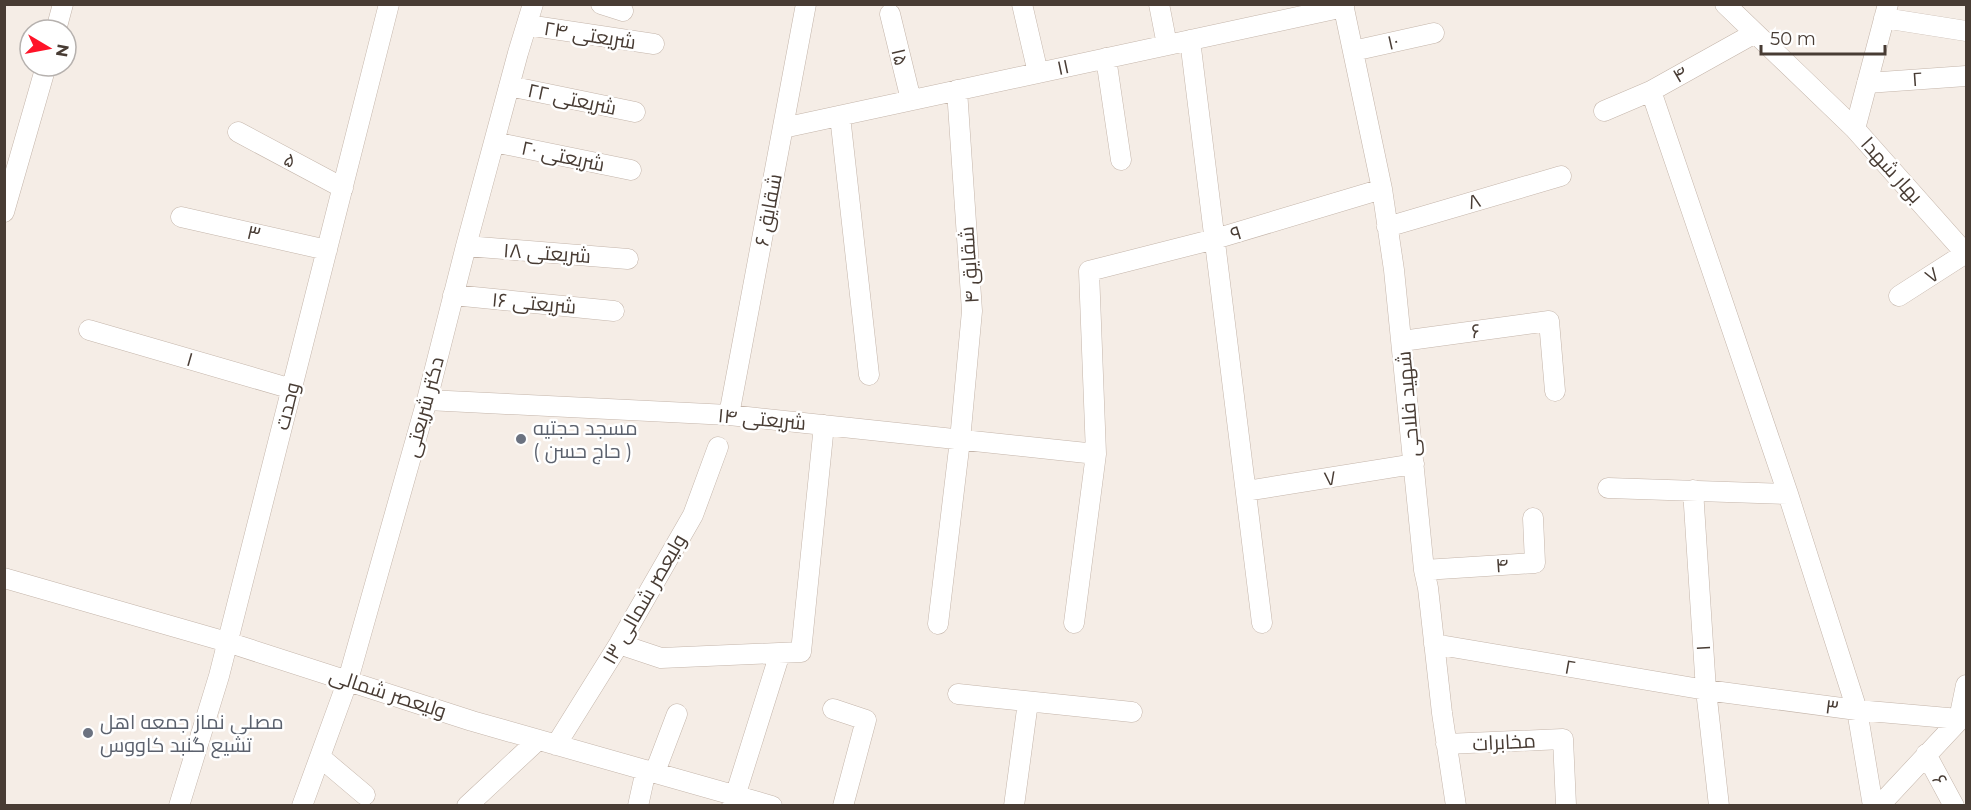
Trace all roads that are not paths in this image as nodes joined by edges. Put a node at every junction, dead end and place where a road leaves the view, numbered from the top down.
1 (389, 4) edge
2 (533, 4) edge
3 (601, 4) edge
4 (806, 4) edge
5 (1022, 4) edge
6 (1159, 4) edge
7 (1725, 4) edge
8 (1343, 6) edge
9 (623, 11) dead end
10 (1886, 11) edge
11 (890, 14) dead end
12 (527, 25) junction
13 (1966, 31) edge
14 (1434, 33) dead end
15 (1755, 33) junction
16 (1190, 40) junction
17 (654, 44) dead end
18 (1167, 45) junction
19 (1353, 51) junction
20 (1106, 58) junction
21 (1038, 73) junction
22 (1966, 76) edge
23 (42, 78) edge
24 (1867, 83) junction
25 (509, 86) junction
26 (957, 90) junction
27 (1651, 92) junction
28 (910, 100) junction
29 (1604, 111) dead end
30 (635, 112) dead end
31 (840, 116) junction
32 (783, 128) junction
33 (1855, 129) junction
34 (238, 132) dead end
35 (494, 142) junction
36 (1121, 160) dead end
37 (10, 168) edge
38 (631, 170) dead end
39 (1561, 176) dead end
40 (343, 188) junction
41 (1382, 189) junction
42 (4, 212) edge
43 (181, 217) dead end
44 (1966, 225) edge
45 (1388, 226) junction
46 (1948, 231) junction
47 (1215, 239) junction
48 (466, 246) junction
49 (327, 250) junction
50 (1966, 254) edge
51 (628, 259) dead end
52 (453, 295) junction
53 (1899, 296) dead end
54 (615, 310) dead end
55 (89, 330) dead end
56 (1402, 340) junction
57 (869, 375) dead end
58 (292, 389) junction
59 (1555, 392) dead end
60 (428, 400) junction
61 (729, 416) junction
62 (824, 425) junction
63 (960, 440) junction
64 (718, 447) dead end
65 (1096, 454) junction
66 (1413, 464) junction
67 (1608, 488) dead end
68 (1693, 490) junction
69 (1246, 491) junction
70 (1788, 494) junction
71 (1533, 518) dead end
72 (1424, 570) junction
73 (4, 578) edge
74 (1074, 623) dead end
75 (1262, 623) dead end
76 (938, 624) dead end
77 (227, 642) junction
78 (619, 644) junction
79 (1434, 644) junction
80 (780, 653) junction
81 (348, 680) junction
82 (1966, 685) edge
83 (1706, 690) junction
84 (958, 694) dead end
85 (1028, 702) junction
86 (833, 709) dead end
87 (1857, 710) junction
88 (1132, 712) dead end
89 (677, 714) dead end
90 (1963, 716) edge
91 (547, 742) junction
92 (1446, 744) junction
93 (1926, 754) junction
94 (320, 757) junction
95 (650, 771) junction
96 (365, 795) dead end
97 (733, 800) edge
98 (179, 806) edge
99 (302, 806) edge
100 (467, 806) edge
101 (638, 806) edge
102 (772, 806) edge
103 (843, 806) edge
104 (1014, 806) edge
105 (1456, 806) edge
106 (1566, 806) edge
107 (1719, 806) edge
108 (1873, 806) edge
109 (1879, 806) edge
110 (1954, 806) edge

1 - 40 street, وحدت
2 - 12 street, دکتر شریعتی
3 - 9 street
4 - 32 street, شقایق ۶
5 - 21 street
6 - 18 street
7 - 15 street
8 - 16 street, ۱۱
8 - 19 street, شهید فلاحی
10 - 13 street
10 - 24 street, بهار شهدا
11 - 28 street, ۱۵
12 - 17 street, شریعتی ۲۴
12 - 25 street, دکتر شریعتی
14 - 19 street, ۱۰
15 - 27 street, ۴
15 - 33 street
16 - 18 street, ۱۱
16 - 47 street
18 - 20 street, ۱۱
19 - 41 street, شهید فلاحی
20 - 21 street, ۱۱
20 - 36 street
21 - 26 street, ۱۱
22 - 24 street, ۲
23 - 37 street
24 - 33 street, بهار شهدا
25 - 30 street, شریعتی ۲۲
25 - 35 street, دکتر شریعتی
26 - 28 street, ۱۱
26 - 63 street, شقایق ۴
27 - 29 street, ۴
27 - 70 street
28 - 31 street, ۱۱
31 - 32 street, ۱۱
31 - 57 street
32 - 61 street, شقایق ۶
33 - 46 street, بهار شهدا
34 - 40 street, ۵
35 - 38 street, شریعتی ۲۰
35 - 48 street, دکتر شریعتی
37 - 42 street
39 - 45 street, ۸
40 - 49 street, وحدت
41 - 45 street, شهید فلاحی
41 - 47 street, ۹
43 - 49 street, ۳
44 - 46 street
45 - 56 street, شهید فلاحی
46 - 50 street, بهار شهدا
47 - 65 street, ۹
47 - 69 street
48 - 51 street, شریعتی ۱۸
48 - 52 street, دکتر شریعتی
49 - 58 street, وحدت
50 - 53 street, ۷
52 - 54 street, شریعتی ۱۶
52 - 60 street, دکتر شریعتی
55 - 58 street, ۱
56 - 59 street, ۶
56 - 66 street, شهید فلاحی
58 - 77 street, وحدت
60 - 61 street, شریعتی ۱۴
60 - 81 street, دکتر شریعتی
61 - 62 street, شریعتی ۱۴
62 - 63 street, شریعتی ۱۴
62 - 80 street
63 - 65 street, شریعتی ۱۴
63 - 76 street, شقایق ۴
64 - 78 street, ولیعصر شمالی ۱۳
65 - 74 street
66 - 69 street, ۷
66 - 72 street, شهید فلاحی
67 - 68 street
68 - 70 street
68 - 83 street, ۱
69 - 75 street
70 - 87 street
71 - 72 street, ۴
72 - 79 street, شهید فلاحی
73 - 77 street, ولیعصر شمالی
77 - 81 street, ولیعصر شمالی
77 - 98 street, وحدت
78 - 80 street
78 - 91 street, ولیعصر شمالی ۱۳
79 - 83 street, ۲
79 - 92 street, شهید فلاحی
80 - 97 street
81 - 91 street, ولیعصر شمالی
81 - 94 street, دکتر شریعتی
82 - 90 street
83 - 87 street, ۳
83 - 107 street, ۱
84 - 85 street
85 - 88 street
85 - 104 street
86 - 103 street
87 - 90 street, ۳
87 - 108 street
89 - 95 street
90 - 93 street
91 - 95 street, ولیعصر شمالی
91 - 100 street, ولیعصر شمالی ۱۳
92 - 105 street, شهید فلاحی
92 - 106 street, مخابرات
93 - 109 street
93 - 110 street, ۶
94 - 96 street
94 - 99 street, دکتر شریعتی
95 - 97 street, ولیعصر شمالی
95 - 101 street
97 - 102 street, ولیعصر شمالی

